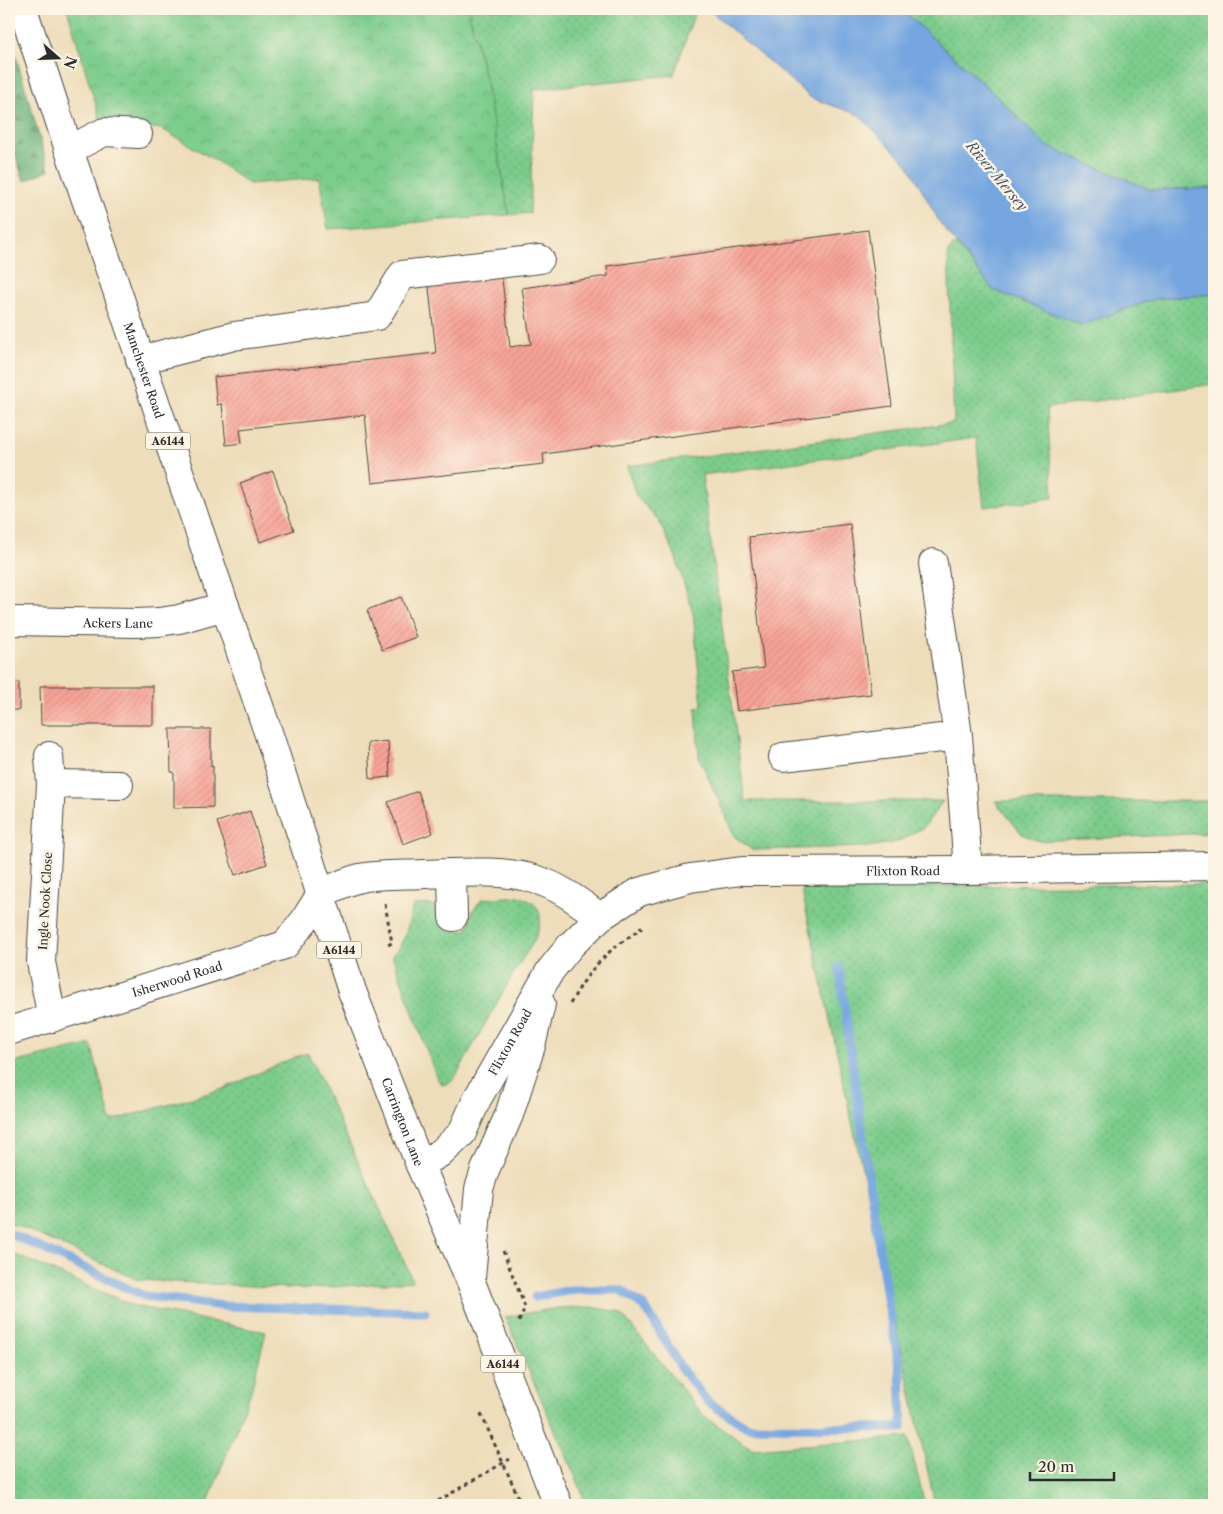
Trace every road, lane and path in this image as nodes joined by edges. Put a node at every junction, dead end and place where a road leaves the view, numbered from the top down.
1 (23, 9) edge
2 (138, 134) dead end
3 (69, 150) junction
4 (540, 259) dead end
5 (140, 360) junction
6 (933, 563) dead end
7 (224, 606) junction
8 (9, 621) edge
9 (268, 732) joint
10 (958, 736) junction
11 (49, 756) dead end
12 (783, 757) dead end
13 (51, 784) junction
14 (119, 785) dead end
15 (1214, 866) edge
16 (968, 870) junction
17 (452, 874) junction
18 (639, 892) junction
19 (321, 894) junction
20 (384, 898) dead end
21 (454, 917) dead end
22 (600, 917) junction
23 (386, 946) dead end
24 (550, 971) junction
25 (566, 1010) dead end
26 (52, 1018) junction
27 (9, 1031) edge
28 (420, 1165) junction
29 (502, 1246) dead end
30 (470, 1282) junction
31 (502, 1362) junction
32 (481, 1414) dead end
33 (535, 1445) junction
34 (502, 1463) junction
35 (431, 1505) edge
36 (522, 1505) edge
37 (558, 1505) edge

1 - 3 main road, Manchester Road / A6144
2 - 3 main road
3 - 5 main road, Manchester Road / A6144
4 - 5 main road
5 - 7 main road, Manchester Road / A6144
6 - 10 main road
7 - 8 main road, Ackers Lane
7 - 9 main road, Manchester Road / A6144
9 - 19 main road, Carrington Lane / A6144
10 - 12 main road
10 - 16 main road
11 - 13 main road, Ingle Nook Close
13 - 14 main road
13 - 26 main road, Ingle Nook Close
15 - 16 main road, Flixton Road
16 - 18 main road, Flixton Road
17 - 19 main road
17 - 21 main road
17 - 22 main road
18 - 22 main road, Flixton Road
18 - 25 path
19 - 26 main road, Isherwood Road
19 - 28 main road, Carrington Lane / A6144
20 - 23 path
22 - 24 main road, Flixton Road
24 - 28 main road, Flixton Road
24 - 30 main road, A6144
26 - 27 main road, Isherwood Road
28 - 30 main road, Carrington Lane / A6144
29 - 31 path
30 - 31 main road, Carrington Lane / A6144
31 - 33 main road, Carrington Lane / A6144
32 - 34 path
33 - 34 path
33 - 37 main road, Carrington Lane / A6144
34 - 35 path
34 - 36 path

